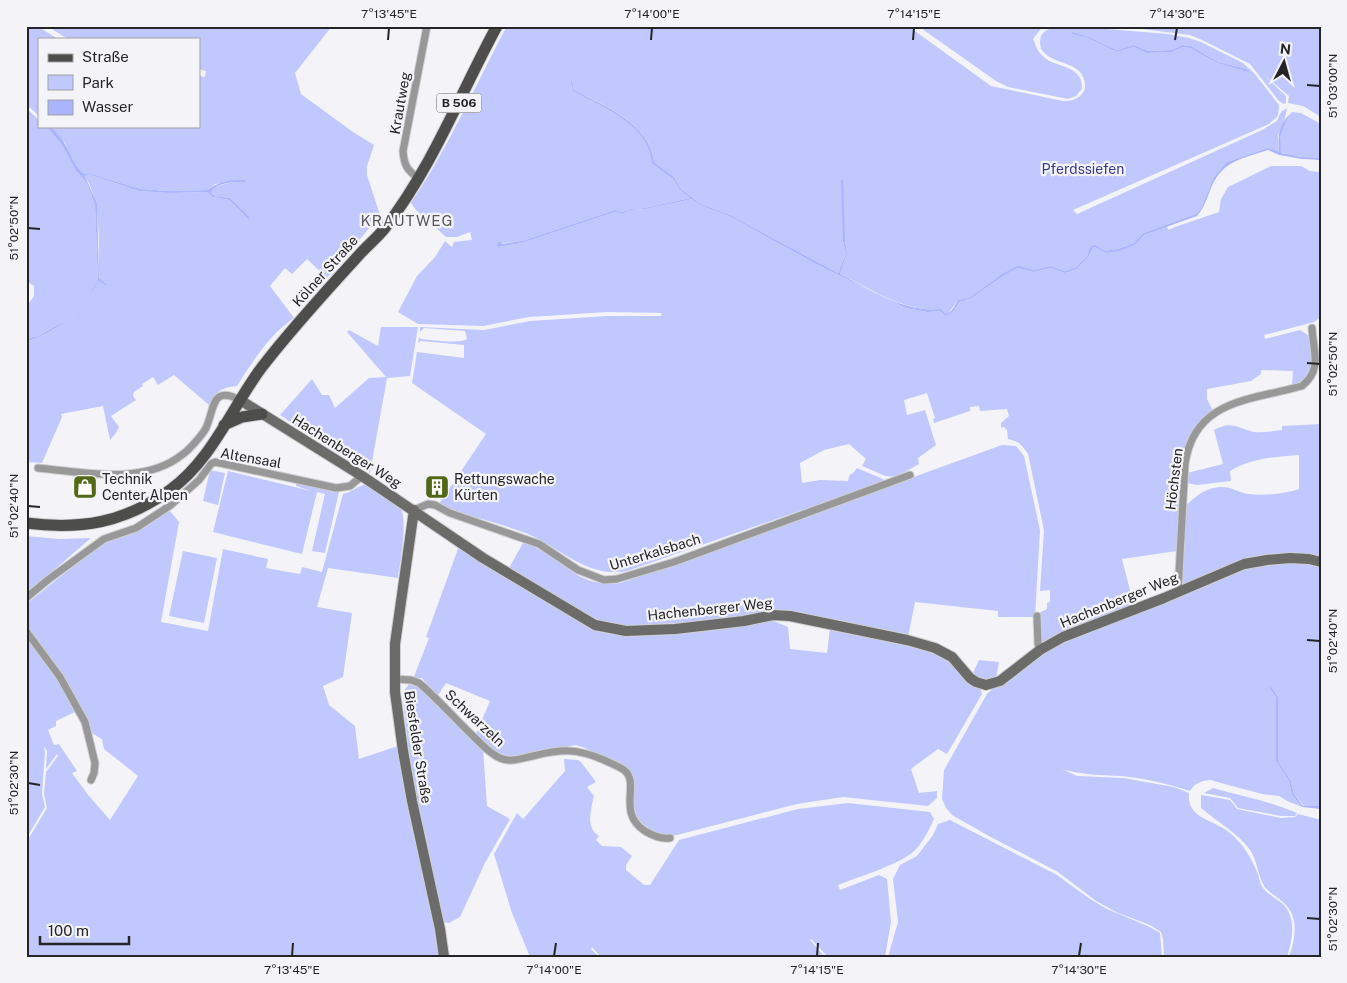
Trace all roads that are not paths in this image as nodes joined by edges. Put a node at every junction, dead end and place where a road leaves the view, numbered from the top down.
1 (427, 26) edge
2 (497, 26) edge
3 (418, 178) junction
4 (1312, 328) dead end
5 (240, 400) junction
6 (262, 414) junction
7 (224, 425) junction
8 (38, 468) dead end
9 (910, 475) dead end
10 (362, 476) junction
11 (414, 510) junction
12 (26, 523) edge
13 (1321, 562) edge
14 (1178, 592) junction
15 (26, 598) edge
16 (1037, 616) dead end
17 (26, 631) edge
18 (1040, 650) junction
19 (394, 680) junction
20 (91, 780) dead end
21 (670, 838) dead end
22 (444, 957) edge

1 - 3 street, Krautweg
2 - 3 main road, Kölner Straße / B 506
3 - 5 main road, Kölner Straße / B 506
4 - 14 street, Höchsten
5 - 6 street, Hachenberger Weg
5 - 7 main road, Kölner Straße / B 506
5 - 8 street
6 - 7 main road
6 - 10 street, Hachenberger Weg
7 - 12 main road, Kölner Straße / B 506
9 - 11 street, Unterkalsbach
10 - 11 street, Hachenberger Weg
10 - 15 street, Altensaal
11 - 18 street, Hachenberger Weg
11 - 19 street, Biesfelder Straße
13 - 14 street, Hachenberger Weg
14 - 18 street, Hachenberger Weg
16 - 18 street
17 - 20 street
19 - 21 street, Schwarzeln
19 - 22 street, Biesfelder Straße

